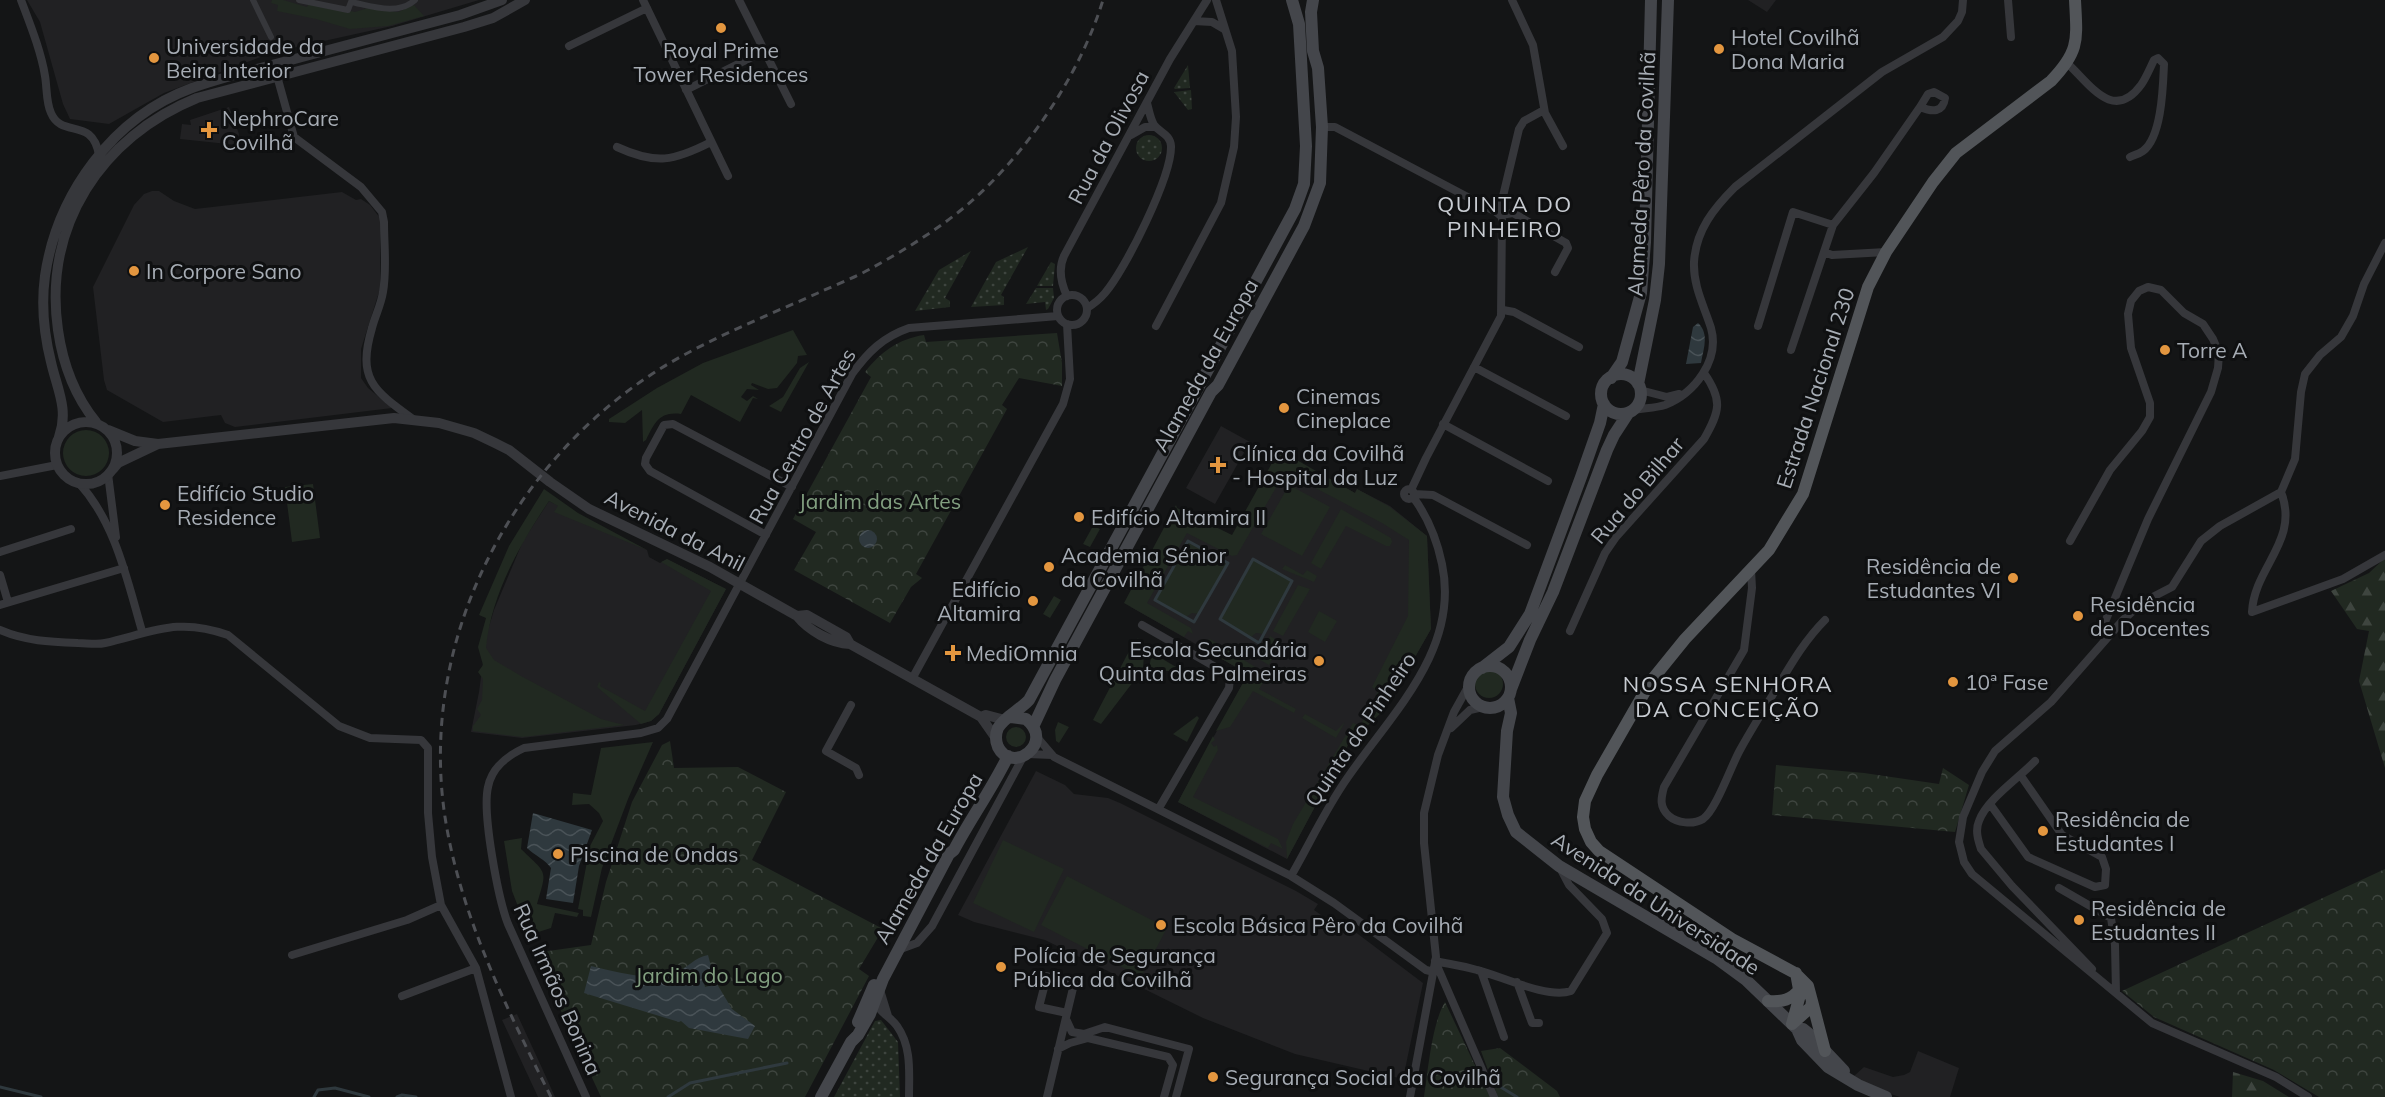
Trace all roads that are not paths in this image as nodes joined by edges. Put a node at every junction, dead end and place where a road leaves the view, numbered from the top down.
1 (21, 0) edge
2 (253, 0) edge
3 (299, 0) edge
4 (415, 0) edge
5 (502, 0) edge
6 (525, 0) edge
7 (739, 0) edge
8 (1207, 0) edge
9 (1216, 0) edge
10 (1292, 0) edge
11 (1313, 0) edge
12 (1512, 0) edge
13 (1651, 0) edge
14 (1668, 0) edge
15 (1963, 0) edge
16 (2008, 0) edge
17 (2075, 0) edge
18 (645, 4) edge
19 (1194, 21) junction
20 (1225, 29) junction
21 (271, 37) dead end
22 (2011, 37) dead end
23 (569, 46) dead end
24 (764, 51) junction
25 (2067, 63) junction
26 (277, 76) junction
27 (686, 90) junction
28 (1147, 103) junction
29 (791, 104) dead end
30 (1920, 107) dead end
31 (1544, 110) junction
32 (1155, 127) junction
33 (1322, 127) junction
34 (1130, 135) junction
35 (711, 142) junction
36 (1563, 146) dead end
37 (617, 147) dead end
38 (99, 155) junction
39 (2130, 157) dead end
40 (728, 176) dead end
41 (1500, 214) junction
42 (1833, 225) junction
43 (2385, 243) edge
44 (1824, 252) junction
45 (1886, 252) junction
46 (1555, 272) dead end
47 (1067, 296) junction
48 (1087, 308) junction
49 (1503, 310) junction
50 (1058, 316) junction
51 (1067, 324) junction
52 (1156, 326) dead end
53 (1758, 326) dead end
54 (1579, 347) dead end
55 (1791, 350) dead end
56 (1474, 367) junction
57 (1704, 373) junction
58 (1611, 378) junction
59 (1639, 387) junction
60 (1683, 394) junction
61 (1604, 404) junction
62 (1631, 411) junction
63 (1566, 416) dead end
64 (413, 419) junction
65 (96, 422) junction
66 (1443, 424) junction
67 (108, 430) junction
68 (59, 437) junction
69 (159, 444) junction
70 (57, 465) junction
71 (110, 472) junction
72 (0, 476) edge
73 (1548, 482) dead end
74 (79, 483) junction
75 (792, 487) junction
76 (2281, 492) junction
77 (1413, 494) junction
78 (71, 529) dead end
79 (766, 535) junction
80 (2070, 541) dead end
81 (1527, 544) dead end
82 (117, 547) junction
83 (0, 552) edge
84 (2385, 555) edge
85 (124, 568) junction
86 (1750, 570) junction
87 (0, 575) edge
88 (740, 584) junction
89 (4, 604) edge
90 (1825, 620) dead end
91 (1142, 625) dead end
92 (0, 630) edge
93 (1569, 631) dead end
94 (142, 632) junction
95 (2105, 638) junction
96 (1482, 668) junction
97 (912, 679) junction
98 (1469, 685) junction
99 (1510, 694) junction
100 (851, 705) dead end
101 (1489, 707) junction
102 (981, 717) junction
103 (1008, 718) junction
104 (1448, 731) junction
105 (1507, 731) junction
106 (1035, 732) junction
107 (995, 737) junction
108 (1052, 755) junction
109 (1008, 756) junction
110 (1026, 756) junction
111 (2035, 761) dead end
112 (859, 776) dead end
113 (2021, 776) junction
114 (1990, 804) junction
115 (1159, 808) junction
116 (1558, 866) junction
117 (1291, 876) junction
118 (2059, 888) dead end
119 (441, 905) junction
120 (898, 950) junction
121 (292, 955) dead end
122 (1435, 961) junction
123 (476, 968) junction
124 (1481, 971) junction
125 (1434, 972) junction
126 (1796, 973) junction
127 (1517, 982) junction
128 (2109, 987) junction
129 (1800, 989) junction
130 (879, 990) junction
131 (2116, 993) junction
132 (402, 996) dead end
133 (1768, 1001) junction
134 (1812, 1001) junction
135 (870, 1014) junction
136 (888, 1016) junction
137 (1067, 1016) junction
138 (1539, 1023) dead end
139 (1794, 1027) junction
140 (854, 1037) junction
141 (1504, 1037) dead end
142 (1058, 1049) junction
143 (1825, 1051) junction
144 (1846, 1077) junction
145 (511, 1097) edge
146 (586, 1097) edge
147 (821, 1097) edge
148 (909, 1097) edge
149 (1047, 1097) edge
150 (1164, 1097) edge
151 (1176, 1097) edge
152 (1410, 1097) edge
153 (1494, 1097) edge
154 (1886, 1097) edge
155 (2308, 1097) edge

1 - 38 street
2 - 21 street
3 - 4 street
5 - 38 street
6 - 26 street
7 - 24 street
8 - 19 street, Rua da Olivosa
9 - 20 street
10 - 103 main road, Alameda da Europa
11 - 33 main road, Alameda da Europa
12 - 31 street
13 - 58 main road, Alameda Pêro da Covilhã
14 - 59 main road, Alameda Pêro da Covilhã
15 - 57 street
16 - 22 street
17 - 25 main road, Estrada Nacional 230
18 - 23 street
18 - 27 street
19 - 20 street
19 - 28 street, Rua da Olivosa
20 - 52 street
24 - 27 street
24 - 29 street
25 - 39 street
25 - 45 main road, Estrada Nacional 230
26 - 64 street
26 - 65 street
27 - 35 street
28 - 32 street
28 - 34 street, Rua da Olivosa
30 - 42 street
31 - 36 street
31 - 41 street
32 - 34 street
32 - 48 street
33 - 41 street
33 - 106 main road, Alameda da Europa
34 - 47 street, Rua da Olivosa
35 - 37 street
35 - 40 street
38 - 68 street
41 - 46 street
41 - 49 street
42 - 44 street
42 - 53 street
43 - 76 street
44 - 45 street
44 - 55 street
45 - 86 main road, Estrada Nacional 230
47 - 48 street
47 - 50 street
48 - 51 street
49 - 54 street
49 - 56 street
50 - 51 street
50 - 75 street, Rua Centro de Artes
51 - 97 street
56 - 63 street
56 - 66 street
57 - 60 street
57 - 93 street, Rua do Bilhar
58 - 59 main road
58 - 61 main road, Alameda Pêro da Covilhã
59 - 60 street
59 - 62 main road, Alameda Pêro da Covilhã
60 - 62 street
61 - 62 main road
61 - 96 main road, Alameda Pêro da Covilhã
62 - 99 main road, Alameda Pêro da Covilhã
64 - 69 street, Avenida da Anil
64 - 88 street, Avenida da Anil
65 - 67 street
65 - 68 street
66 - 73 street
66 - 77 street
67 - 69 street
67 - 71 street
68 - 70 street
69 - 71 street
70 - 72 street
70 - 74 street
71 - 74 street
71 - 82 street
74 - 82 street
75 - 79 street, Rua Centro de Artes
75 - 79 street
76 - 84 street
76 - 95 street
77 - 81 street
77 - 117 street, Quinta do Pinheiro
78 - 83 street
79 - 88 street, Rua Centro de Artes
80 - 95 street
82 - 85 street
85 - 89 street
85 - 94 street
86 - 90 street
86 - 126 main road, Estrada Nacional 230
87 - 89 street
88 - 97 street, Avenida da Anil
88 - 146 street, Rua Irmãos Bonina
91 - 115 street
92 - 94 street
94 - 119 street
95 - 128 street
96 - 98 main road, Alameda Pêro da Covilhã
96 - 99 main road
97 - 102 street, Avenida da Anil
98 - 101 main road
98 - 104 street
99 - 101 main road
99 - 105 main road, Avenida da Universidade
100 - 112 street
101 - 104 street
101 - 105 main road
102 - 103 street, Avenida da Anil
102 - 107 street, Avenida da Anil
103 - 106 main road
103 - 107 main road
104 - 122 street
105 - 116 main road, Avenida da Universidade
106 - 108 street
106 - 110 main road
107 - 109 main road
108 - 110 street
108 - 115 street
109 - 110 main road
109 - 120 main road, Alameda da Europa
110 - 120 street
111 - 113 street
113 - 114 street
113 - 114 street
114 - 128 street
115 - 117 street
116 - 127 street
116 - 133 main road, Avenida da Universidade
117 - 125 street
118 - 131 street
119 - 121 street
119 - 123 street
120 - 130 main road, Alameda da Europa
122 - 124 street
122 - 125 street
122 - 153 street
123 - 132 street
123 - 145 street
124 - 127 street
124 - 141 street
125 - 152 street
126 - 129 main road
126 - 134 main road
127 - 138 street
128 - 131 street
129 - 133 main road
129 - 139 main road
130 - 135 main road, Alameda da Europa
130 - 136 street
130 - 140 main road, Alameda da Europa
131 - 155 street
133 - 139 main road, Avenida da Universidade
134 - 139 main road
134 - 143 main road
135 - 136 street
135 - 140 main road, Alameda da Europa
136 - 148 street
137 - 137 street
137 - 142 street
137 - 151 street
139 - 143 main road, Avenida da Universidade
139 - 144 main road, Avenida da Universidade
140 - 147 main road, Alameda da Europa
142 - 149 street
142 - 150 street
143 - 144 main road, Avenida da Universidade
144 - 154 main road, Avenida da Universidade

